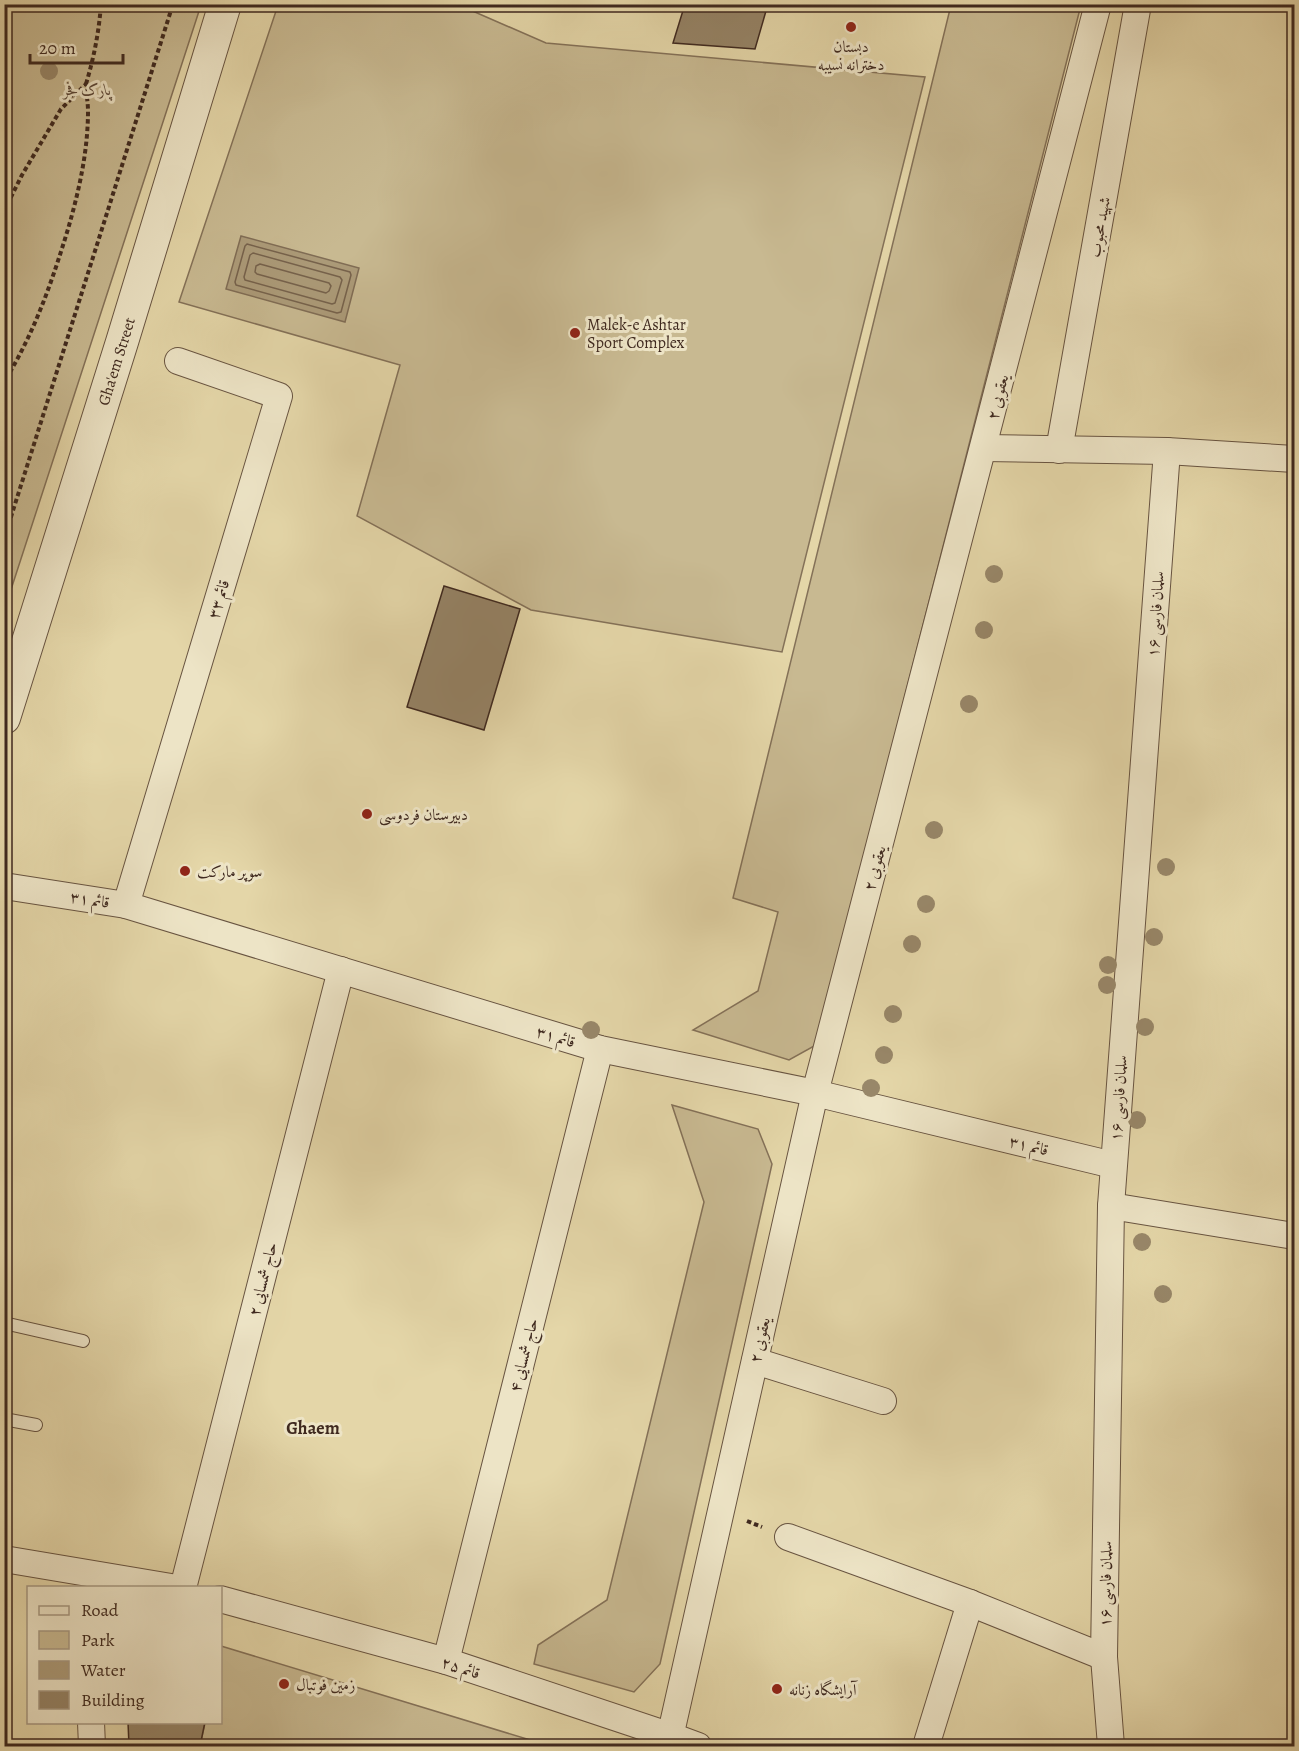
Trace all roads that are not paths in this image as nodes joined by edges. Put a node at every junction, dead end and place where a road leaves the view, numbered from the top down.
1 (225, 4) edge
2 (1132, 4) edge
3 (1138, 4) edge
4 (1098, 6) edge
5 (178, 361) dead end
6 (984, 448) junction
7 (1059, 450) junction
8 (1167, 451) junction
9 (1294, 459) edge
10 (4, 718) edge
11 (4, 886) edge
12 (126, 905) junction
13 (341, 970) junction
14 (600, 1049) junction
15 (815, 1093) junction
16 (1113, 1165) junction
17 (1111, 1206) junction
18 (1294, 1236) edge
19 (4, 1323) edge
20 (83, 1341) dead end
21 (755, 1361) junction
22 (883, 1401) dead end
23 (4, 1419) edge
24 (36, 1425) dead end
25 (788, 1537) road end
26 (4, 1559) edge
27 (171, 1586) edge
28 (183, 1586) edge
29 (222, 1600) edge
30 (970, 1603) junction
31 (1104, 1657) junction
32 (446, 1661) junction
33 (90, 1724) edge
34 (669, 1741) edge
35 (92, 1746) edge
36 (698, 1746) edge
37 (926, 1746) edge
38 (1111, 1746) edge

1 - 10 street, Gha'em Street
2 - 4 street
3 - 7 street, شهید محبوب
4 - 6 street, یعقوبی ۲
5 - 12 street, قائم ۳۳
6 - 7 street
6 - 15 street, یعقوبی ۲
7 - 8 street
8 - 9 street
8 - 16 street, سلمان فارسی ۱۶
11 - 12 street, قائم ۳۱
12 - 13 street, قائم ۳۱
13 - 14 street, قائم ۳۱
13 - 28 street, حاج شمسایی ۲
14 - 15 street, قائم ۳۱
14 - 32 street, حاج شمسایی ۴
15 - 16 street, قائم ۳۱
15 - 21 street, یعقوبی ۲
16 - 17 street, سلمان فارسی ۱۶
17 - 18 street
17 - 31 street, سلمان فارسی ۱۶
19 - 20 lane
21 - 22 street
21 - 34 street, یعقوبی ۲
23 - 24 lane
25 - 30 street
26 - 27 street
29 - 32 street, قائم ۲۵
30 - 31 street
30 - 37 street
31 - 38 street, سلمان فارسی ۱۶
32 - 34 street, قائم ۲۵
33 - 35 street
34 - 36 street, قائم ۲۵

